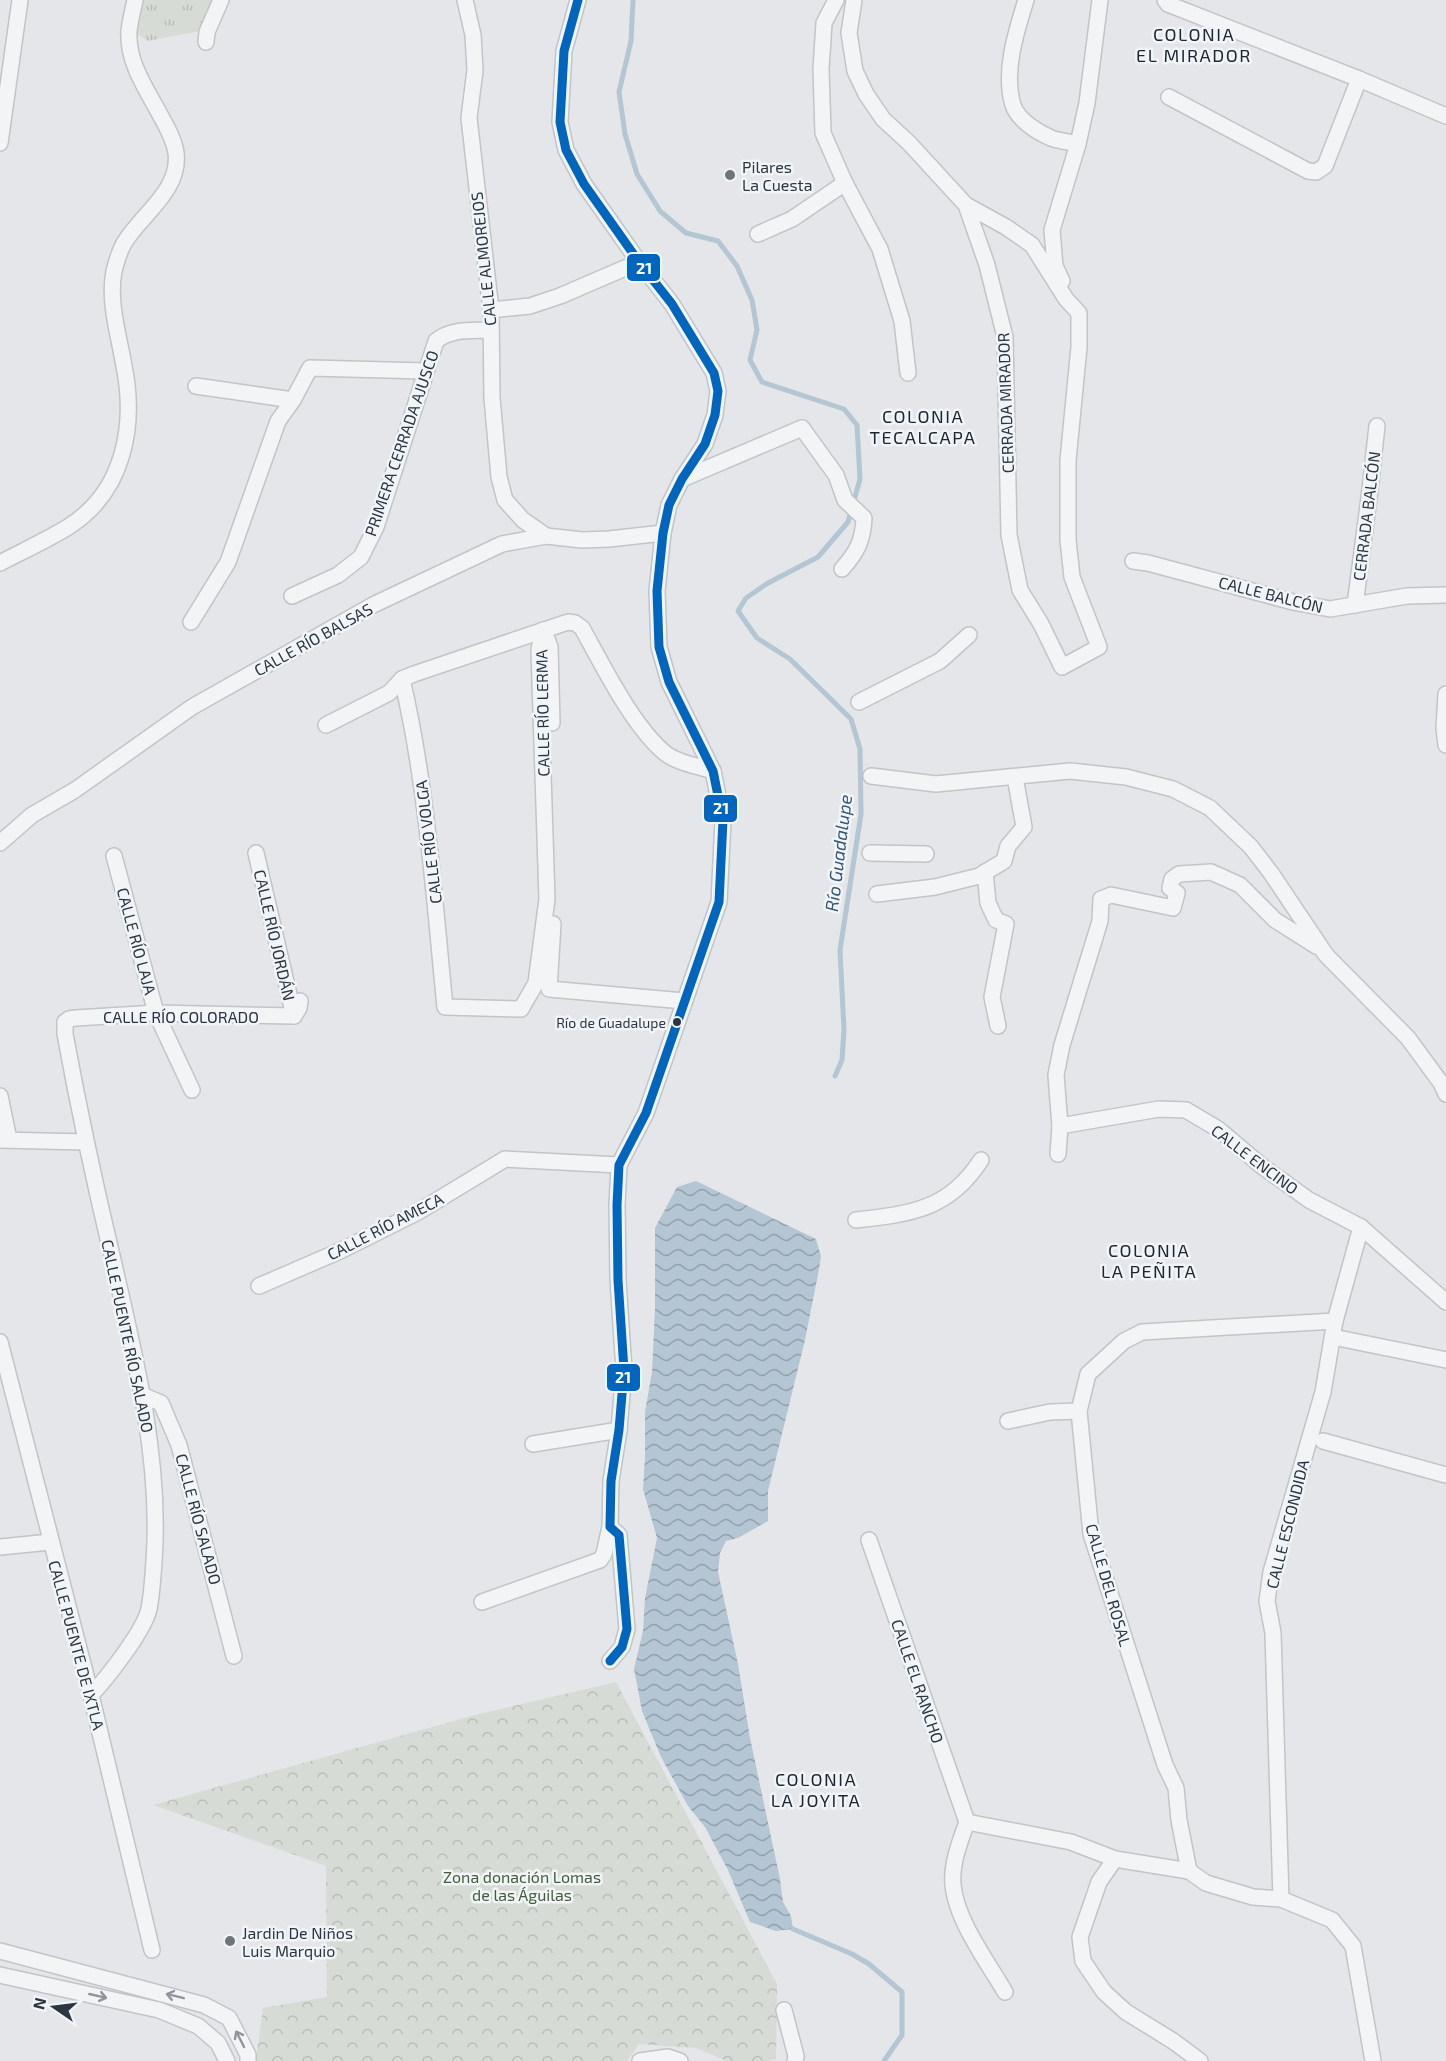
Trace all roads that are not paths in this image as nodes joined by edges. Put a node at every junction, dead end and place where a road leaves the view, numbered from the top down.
1 (20, 0) edge
2 (135, 0) edge
3 (221, 0) edge
4 (465, 0) edge
5 (578, 0) edge
6 (836, 0) edge
7 (854, 0) edge
8 (1026, 0) edge
9 (1100, 0) edge
10 (1165, 0) edge
11 (206, 42) dead end
12 (1359, 79) junction
13 (1169, 97) dead end
14 (1446, 116) edge
15 (0, 143) edge
16 (1078, 144) junction
17 (845, 183) junction
18 (966, 205) junction
19 (758, 234) dead end
20 (639, 262) junction
21 (491, 310) junction
22 (1079, 318) junction
23 (491, 330) junction
24 (425, 371) junction
25 (908, 373) dead end
26 (196, 386) dead end
27 (292, 400) junction
28 (1377, 426) dead end
29 (682, 478) junction
30 (663, 533) junction
31 (546, 536) junction
32 (1133, 561) dead end
33 (0, 563) edge
34 (843, 569) dead end
35 (1446, 595) edge
36 (292, 596) dead end
37 (1354, 605) junction
38 (190, 622) dead end
39 (543, 630) junction
40 (969, 635) dead end
41 (402, 679) junction
42 (1446, 694) edge
43 (859, 702) dead end
44 (326, 725) dead end
45 (1446, 745) edge
46 (713, 771) junction
47 (871, 776) dead end
48 (1015, 777) junction
49 (0, 843) edge
50 (256, 853) dead end
51 (870, 854) dead end
52 (926, 854) dead end
53 (114, 856) dead end
54 (985, 872) junction
55 (877, 894) dead end
56 (1322, 949) junction
57 (300, 1001) dead end
58 (684, 1002) junction
59 (445, 1007) joint
60 (156, 1013) junction
61 (294, 1016) junction
62 (998, 1026) dead end
63 (65, 1034) joint
64 (192, 1090) dead end
65 (1446, 1094) edge
66 (0, 1096) edge
67 (1060, 1126) junction
68 (4, 1140) edge
69 (85, 1142) junction
70 (1058, 1154) dead end
71 (981, 1160) dead end
72 (619, 1165) junction
73 (856, 1220) dead end
74 (1361, 1227) junction
75 (259, 1286) dead end
76 (1446, 1302) edge
77 (1335, 1321) junction
78 (1333, 1337) junction
79 (0, 1342) edge
80 (1446, 1360) edge
81 (144, 1396) junction
82 (1079, 1411) junction
83 (1008, 1421) dead end
84 (619, 1430) junction
85 (1323, 1442) dead end
86 (533, 1444) dead end
87 (1446, 1475) edge
88 (609, 1527) junction
89 (869, 1540) dead end
90 (50, 1542) junction
91 (0, 1547) edge
92 (483, 1602) dead end
93 (234, 1656) dead end
94 (610, 1661) dead end
95 (91, 1695) junction
96 (967, 1822) junction
97 (1115, 1859) junction
98 (1189, 1871) junction
99 (1281, 1899) junction
100 (152, 1950) dead end
101 (0, 1951) edge
102 (0, 1975) edge
103 (1005, 1992) dead end
104 (784, 2010) dead end
105 (227, 2061) edge
106 (248, 2061) edge
107 (640, 2061) edge
108 (680, 2061) edge
109 (795, 2061) edge
110 (1200, 2061) edge
111 (1373, 2061) edge

1 - 15 street
2 - 33 street
3 - 11 street
4 - 21 street, CALLE ALMOREJOS
5 - 20 street
6 - 17 street
7 - 18 street
8 - 16 street
9 - 16 street
10 - 12 street
12 - 13 street
12 - 14 street
16 - 22 street
17 - 19 street
17 - 25 street
18 - 22 street
18 - 22 street, CERRADA MIRADOR
20 - 21 street
20 - 29 street
21 - 23 street, CALLE ALMOREJOS
23 - 24 street, PRIMERA CERRADA AJUSCO
23 - 31 street, CALLE ALMOREJOS
24 - 27 street
24 - 36 street, PRIMERA CERRADA AJUSCO
26 - 27 street
27 - 38 street
28 - 37 street, CERRADA BALCÓN
29 - 30 street
29 - 34 street
30 - 31 street, CALLE RÍO BALSAS
30 - 46 street
31 - 49 street, CALLE RÍO BALSAS
32 - 37 street, CALLE BALCÓN
35 - 37 street, CALLE BALCÓN
39 - 41 street
39 - 46 street
39 - 58 street, CALLE RÍO LERMA
39 - 59 street, CALLE RÍO LERMA
40 - 43 street
41 - 44 street
41 - 59 street, CALLE RÍO VOLGA
42 - 45 street
46 - 58 street
47 - 48 street
48 - 54 street
48 - 56 street
50 - 61 street, CALLE RÍO JORDÁN
51 - 52 street
53 - 60 street, CALLE RÍO LAJA
54 - 55 street
54 - 62 street
56 - 65 street
56 - 67 street
57 - 61 street
58 - 72 street
60 - 61 street, CALLE RÍO COLORADO
60 - 63 street, CALLE RÍO COLORADO
60 - 64 street, CALLE RÍO LAJA
63 - 69 street, CALLE PUENTE RÍO SALADO
66 - 68 street
67 - 70 street
67 - 74 street, CALLE ENCINO
68 - 69 street
69 - 81 street, CALLE PUENTE RÍO SALADO
71 - 73 street
72 - 75 street, CALLE RÍO AMECA
72 - 84 street
74 - 76 street, CALLE ENCINO
74 - 77 street, CALLE ESCONDIDA
77 - 78 street, CALLE ESCONDIDA
77 - 82 street, CALLE DEL ROSAL
78 - 80 street
78 - 99 street, CALLE ESCONDIDA
79 - 90 street, CALLE PUENTE DE IXTLA
81 - 93 street, CALLE RÍO SALADO
81 - 95 street, CALLE PUENTE RÍO SALADO
82 - 83 street
82 - 98 street, CALLE DEL ROSAL
84 - 86 street
84 - 88 street
85 - 87 street
88 - 92 street
88 - 94 street
89 - 96 street, CALLE EL RANCHO
90 - 91 street
90 - 95 street, CALLE PUENTE DE IXTLA
95 - 100 street, CALLE PUENTE DE IXTLA
96 - 97 street
96 - 103 street
97 - 98 street
97 - 110 street
98 - 99 street
99 - 111 street
106 -> 101 street
102 -> 105 street
104 - 109 street
107 - 108 street

